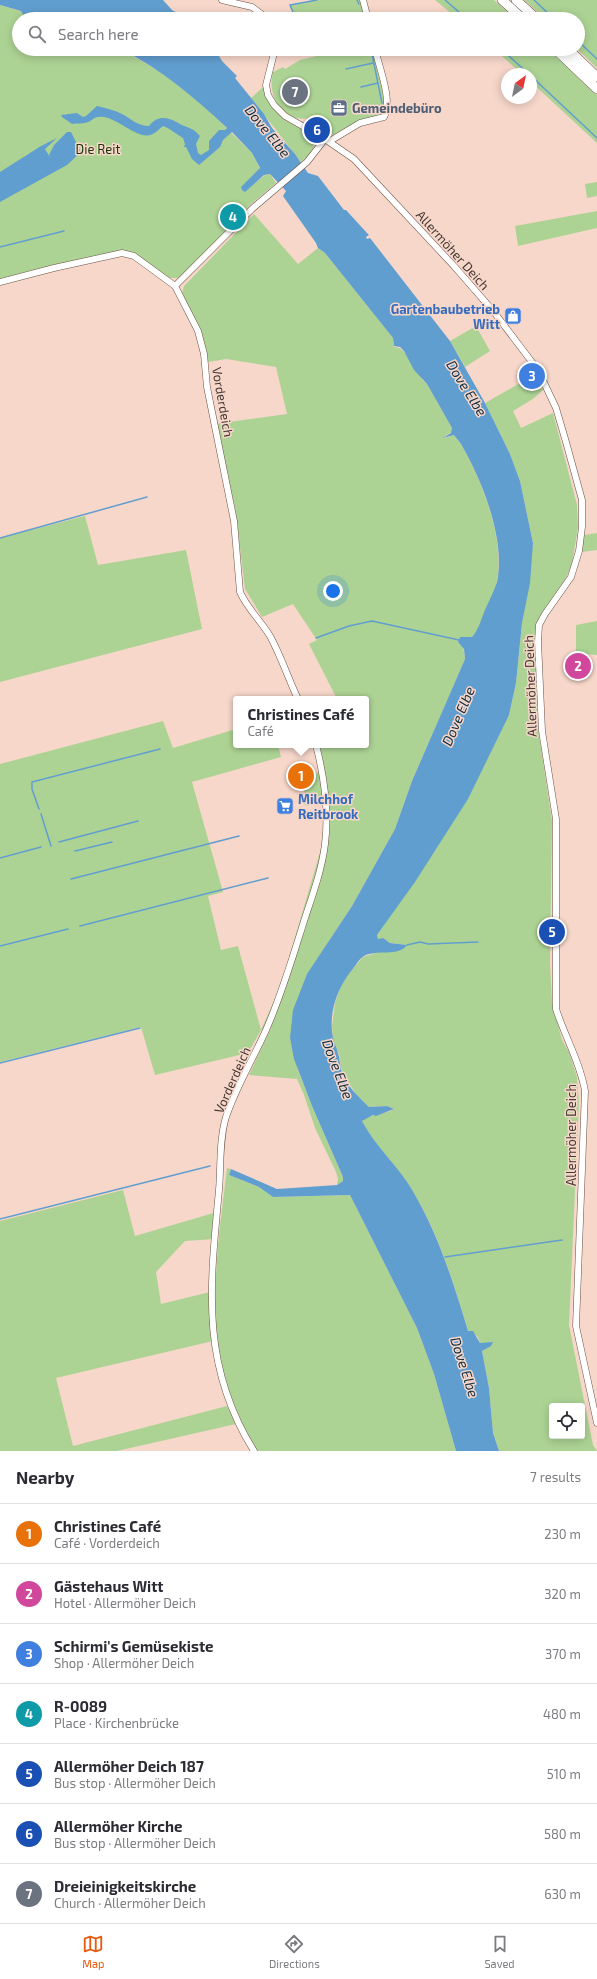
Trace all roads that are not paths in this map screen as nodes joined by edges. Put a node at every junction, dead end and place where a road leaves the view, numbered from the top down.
1 (222, 0) edge
2 (364, 0) edge
3 (502, 0) edge
4 (516, 0) edge
5 (259, 12) edge
6 (367, 12) edge
7 (515, 12) edge
8 (529, 12) edge
9 (273, 56) edge
10 (377, 56) edge
11 (562, 56) edge
12 (575, 56) edge
13 (597, 77) edge
14 (597, 90) edge
15 (328, 140) junction
16 (0, 282) edge
17 (175, 286) junction
18 (297, 696) edge
19 (317, 748) edge
20 (597, 1423) edge
21 (254, 1451) edge

1 - 5 street
2 - 6 street
3 - 7 highway
4 - 8 highway
9 - 15 street, Allermöher Deich
10 - 15 street
11 - 14 highway
12 - 13 highway
15 - 17 street
15 - 20 street, Allermöher Deich
16 - 17 street, Vorderdeich
17 - 18 street, Vorderdeich
19 - 21 street, Vorderdeich

